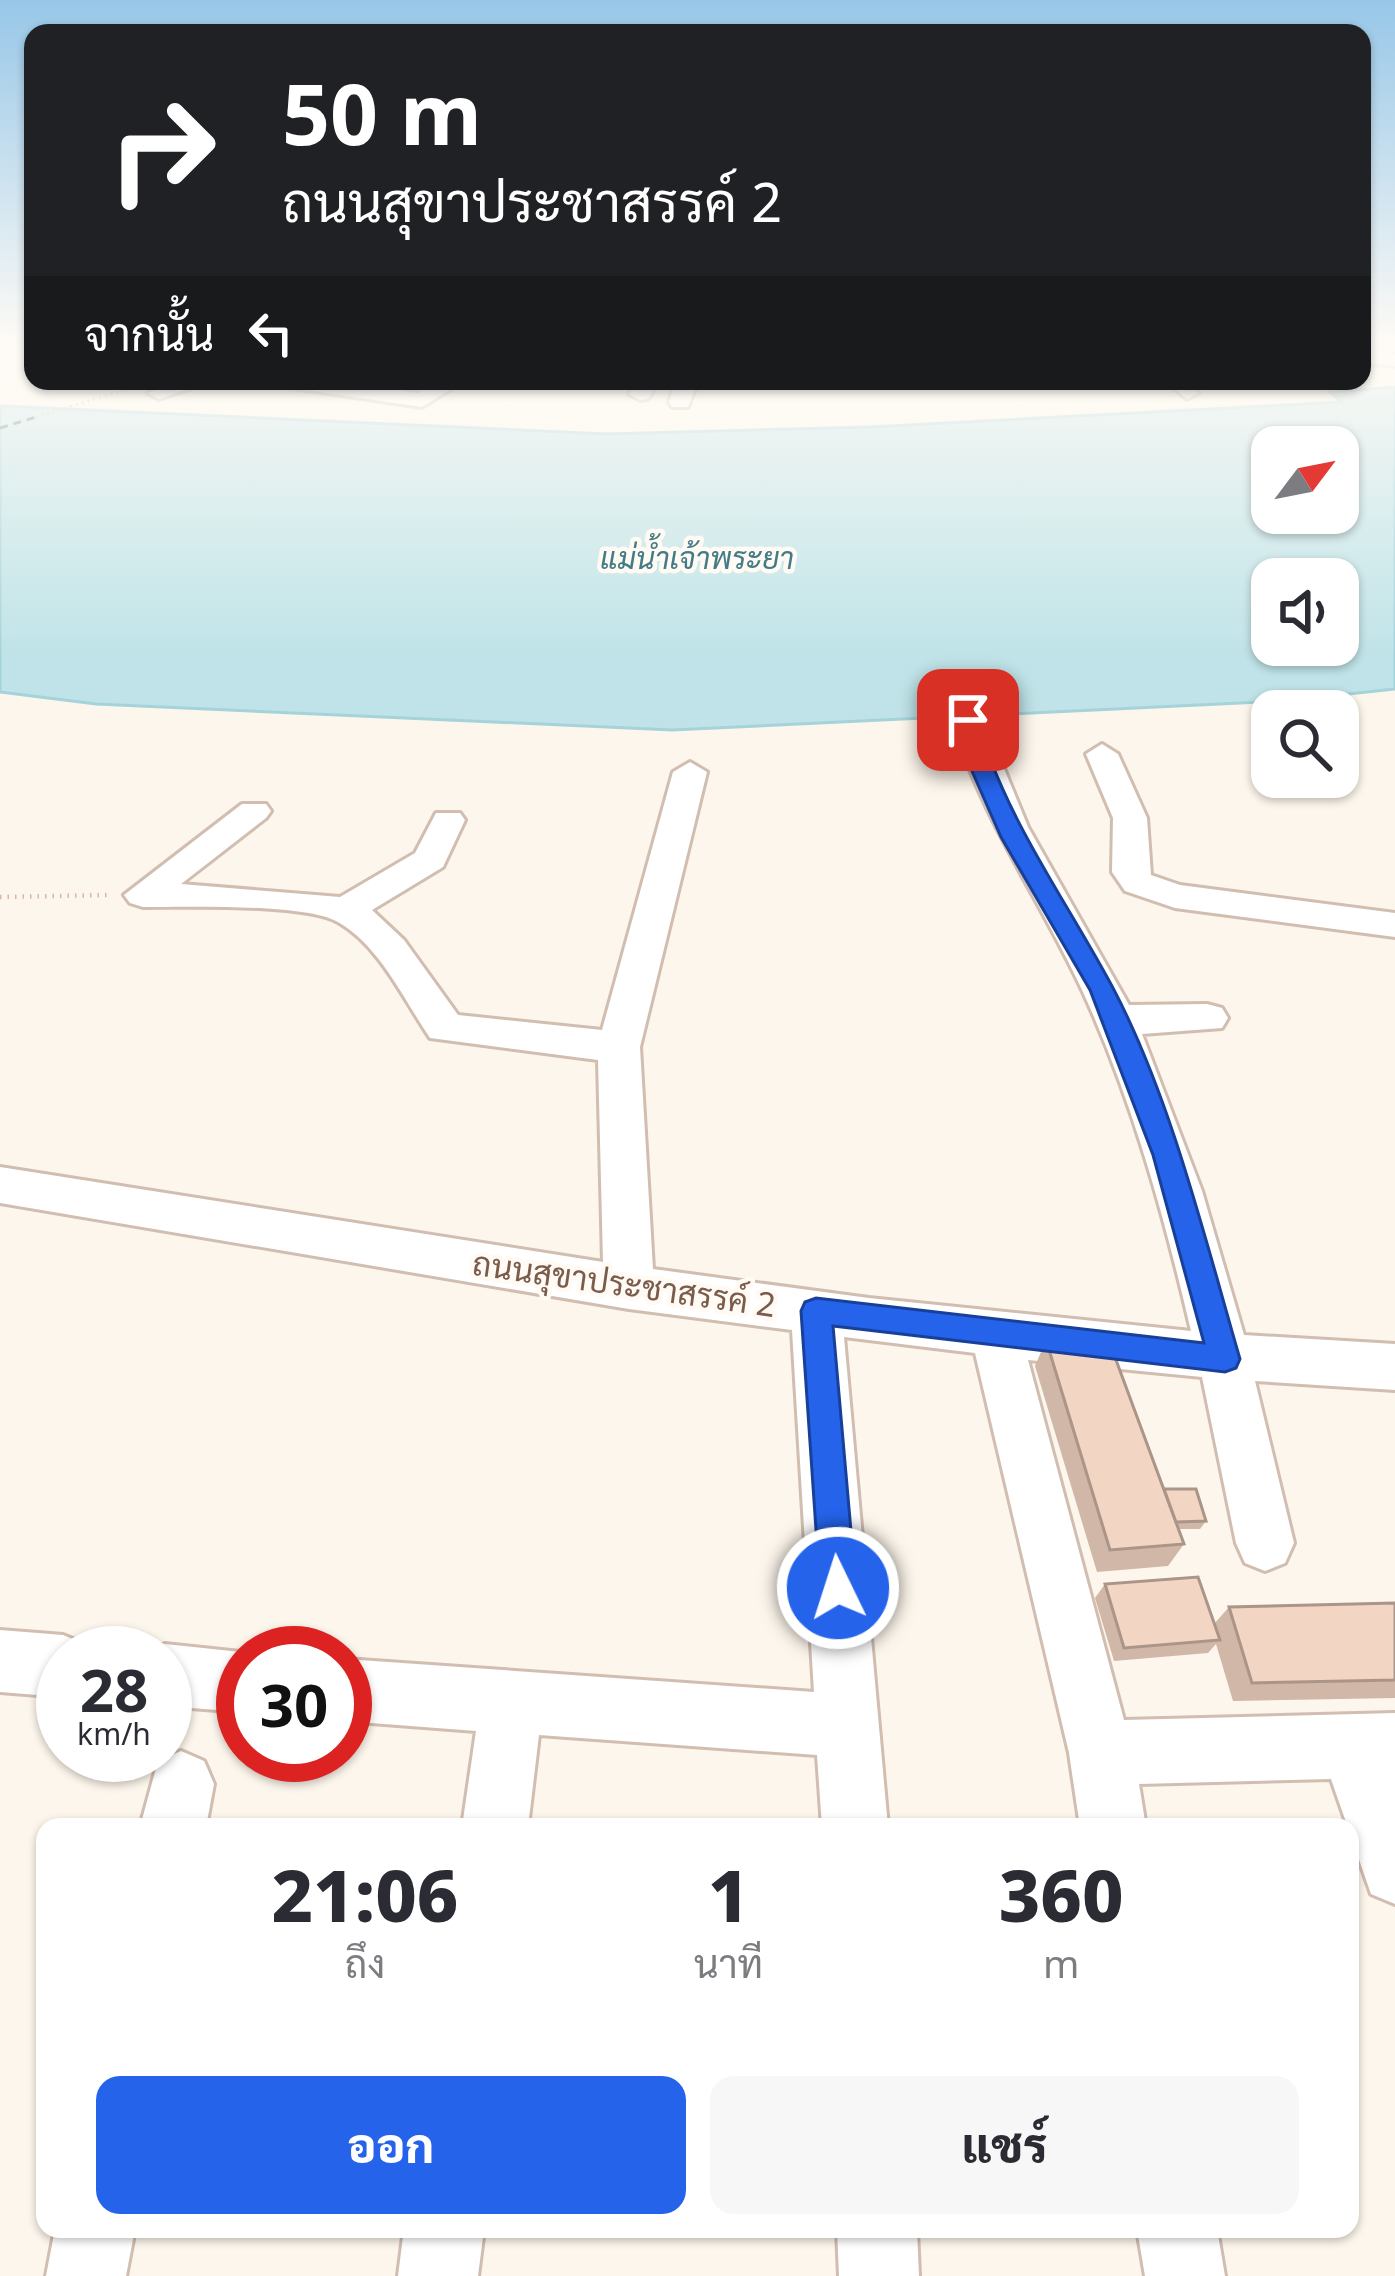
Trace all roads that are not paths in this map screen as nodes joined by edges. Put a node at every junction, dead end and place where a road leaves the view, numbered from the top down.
1 (968, 720) dead end
2 (1102, 754) dead end
3 (690, 772) dead end
4 (254, 811) dead end
5 (448, 820) dead end
6 (1298, 891) dead end
7 (1395, 905) edge
8 (347, 909) junction
9 (1395, 925) edge
10 (1207, 1018) dead end
11 (1114, 1020) junction
12 (619, 1047) junction
13 (0, 1185) edge
14 (629, 1288) junction
15 (816, 1311) junction
16 (995, 1331) junction
17 (1225, 1359) junction
18 (1395, 1367) edge
19 (1264, 1543) dead end
20 (0, 1661) edge
21 (36, 1664) edge
22 (372, 1692) edge
23 (511, 1704) junction
24 (849, 1726) junction
25 (1373, 1745) edge
26 (1101, 1753) junction
27 (496, 1818) edge
28 (854, 1818) edge
29 (1112, 1818) edge
30 (1395, 1870) edge
31 (93, 2238) edge
32 (443, 2238) edge
33 (878, 2238) edge
34 (1179, 2238) edge
35 (86, 2276) edge
36 (438, 2276) edge
37 (880, 2276) edge
38 (1185, 2276) edge

1 - 11 street
2 - 9 street
3 - 12 street
4 - 8 street
5 - 8 street
6 - 7 street
8 - 12 street
10 - 11 street
11 - 17 street
12 - 14 street
13 - 14 street, ถนนสุขาประชาสรรค์ 2
14 - 15 street, ถนนสุขาประชาสรรค์ 2
15 - 16 street, ถนนสุขาประชาสรรค์ 2
15 - 24 street
16 - 17 street, ถนนสุขาประชาสรรค์ 2
16 - 26 street
17 - 18 street, ถนนสุขาประชาสรรค์ 2
17 - 19 street
20 - 21 street
22 - 23 street
23 - 24 street
23 - 27 street
24 - 28 street
25 - 26 street
25 - 30 street
26 - 29 street
31 - 35 street
32 - 36 street
33 - 37 street
34 - 38 street

